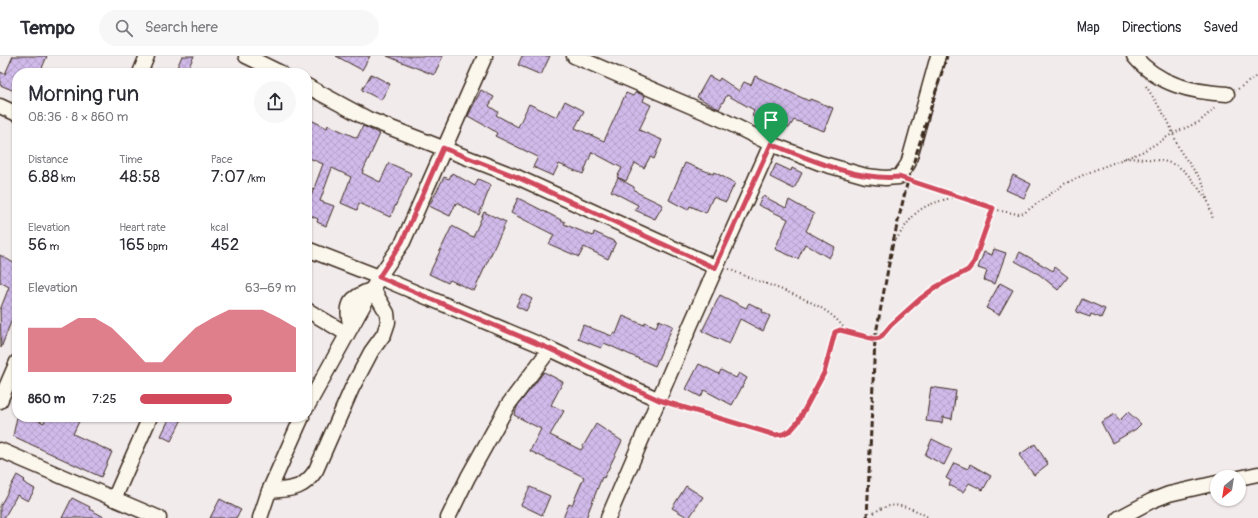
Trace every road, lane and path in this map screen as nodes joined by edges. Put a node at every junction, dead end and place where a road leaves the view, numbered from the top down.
1 (147, 56) edge
2 (246, 56) edge
3 (485, 56) edge
4 (574, 56) edge
5 (938, 56) edge
6 (1134, 56) edge
7 (142, 68) edge
8 (271, 68) edge
9 (1258, 75) edge
10 (1143, 81) dead end
11 (312, 89) edge
12 (1227, 94) junction
13 (0, 106) edge
14 (12, 112) edge
15 (1174, 133) junction
16 (771, 144) junction
17 (443, 148) junction
18 (1124, 158) junction
19 (899, 177) junction
20 (959, 196) junction
21 (1209, 201) junction
22 (993, 208) junction
23 (1213, 218) dead end
24 (896, 240) dead end
25 (312, 251) edge
26 (716, 265) junction
27 (376, 283) junction
28 (312, 312) edge
29 (349, 330) junction
30 (845, 330) junction
31 (550, 349) junction
32 (12, 374) edge
33 (312, 398) edge
34 (659, 400) junction
35 (0, 402) edge
36 (148, 422) edge
37 (300, 422) edge
38 (0, 450) edge
39 (1258, 474) edge
40 (1246, 477) edge
41 (1210, 485) edge
42 (269, 491) junction
43 (114, 499) junction
44 (874, 513) dead end
45 (159, 518) edge
46 (260, 518) edge
47 (448, 518) edge
48 (608, 518) edge
49 (929, 518) edge
50 (1119, 518) edge

1 - 7 street
2 - 8 street
3 - 17 street
4 - 16 street
5 - 19 street
6 - 12 street
9 - 12 path
10 - 15 path
11 - 17 street
12 - 15 path
13 - 14 street
15 - 18 path
15 - 21 path
16 - 19 street
16 - 26 street
17 - 26 street
17 - 27 street
18 - 21 path
18 - 22 path
19 - 20 path
20 - 22 path
20 - 24 path
21 - 23 path
22 - 30 path
25 - 27 street
26 - 30 path
26 - 34 street
27 - 29 street
27 - 31 street
27 - 42 street
28 - 29 street
29 - 33 street
30 - 34 path
31 - 34 street
31 - 47 street
32 - 35 street
34 - 48 street
36 - 43 street
37 - 42 street
38 - 43 street
39 - 40 street
41 - 50 street
42 - 46 street
43 - 45 street
44 - 49 path

